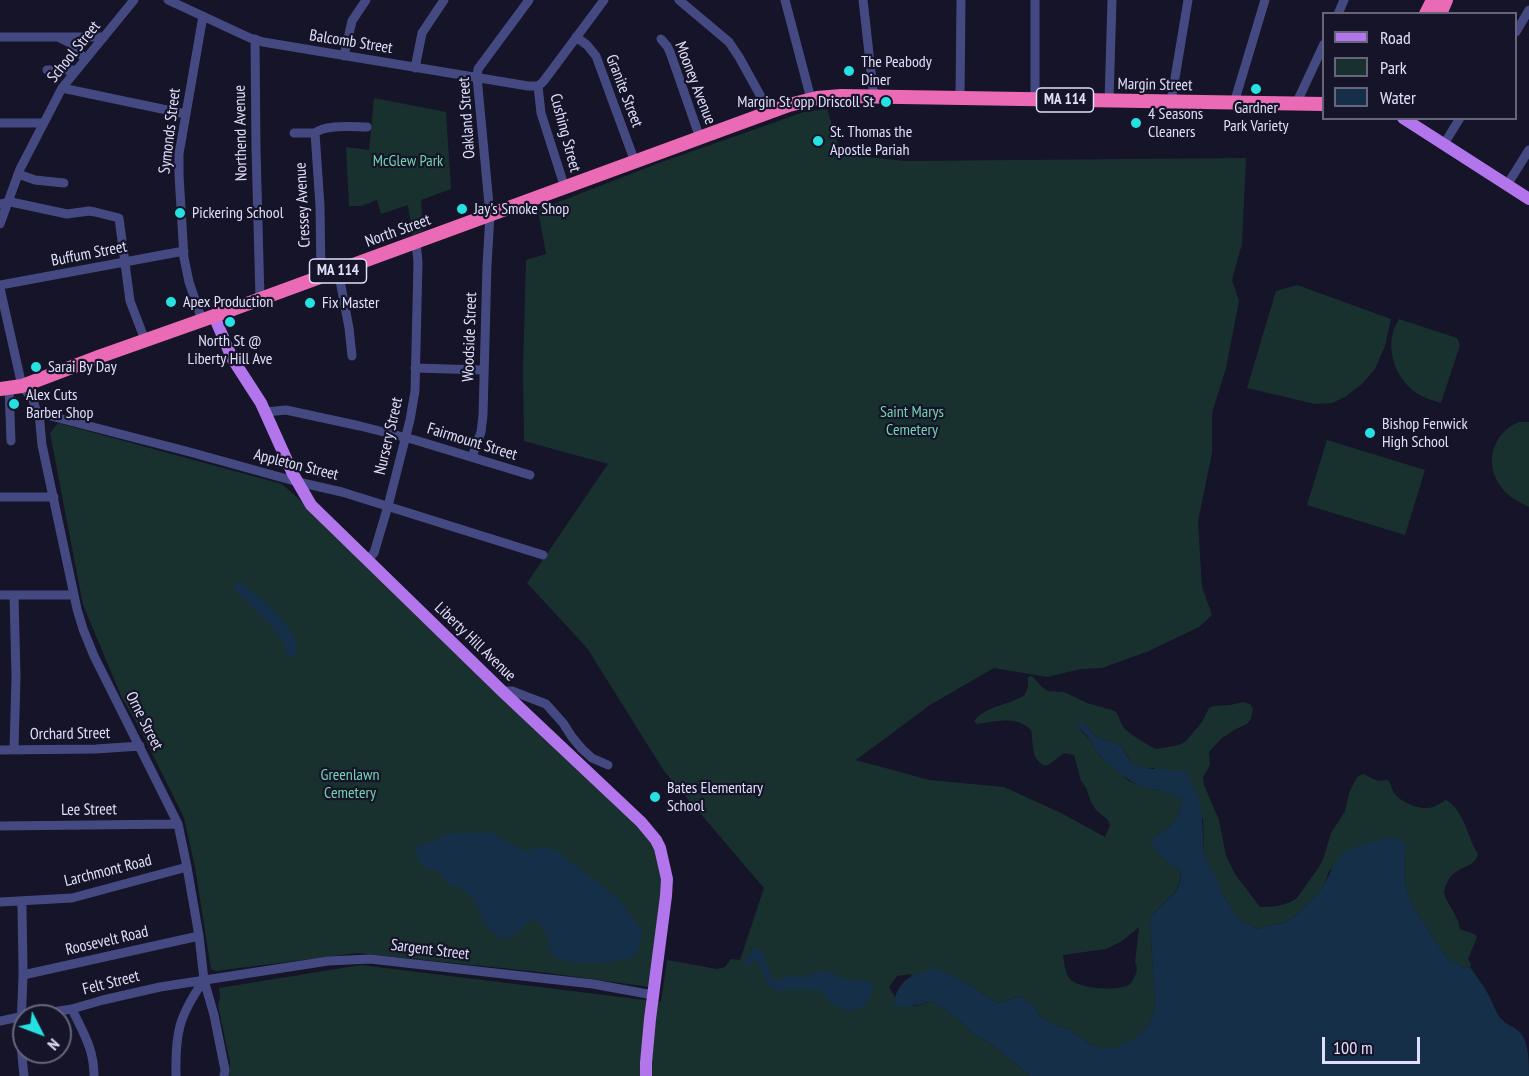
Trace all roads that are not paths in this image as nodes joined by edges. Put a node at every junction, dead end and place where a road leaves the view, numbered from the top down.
1 (134, 0) edge
2 (168, 0) edge
3 (366, 0) edge
4 (444, 0) edge
5 (529, 0) edge
6 (604, 0) edge
7 (679, 0) edge
8 (785, 0) edge
9 (863, 0) edge
10 (961, 0) edge
11 (1035, 0) edge
12 (1112, 0) edge
13 (1188, 0) edge
14 (1265, 0) edge
15 (1529, 10) edge
16 (203, 16) junction
17 (1517, 29) edge
18 (0, 37) edge
19 (104, 37) junction
20 (576, 37) junction
21 (58, 38) junction
22 (255, 39) junction
23 (661, 39) dead end
24 (1322, 46) edge
25 (344, 56) junction
26 (86, 59) junction
27 (415, 68) junction
28 (47, 70) dead end
29 (76, 70) junction
30 (477, 77) junction
31 (538, 86) junction
32 (62, 87) junction
33 (874, 98) junction
34 (960, 98) junction
35 (809, 100) junction
36 (1035, 100) junction
37 (1109, 101) junction
38 (1171, 102) junction
39 (1234, 103) junction
40 (1296, 104) junction
41 (1322, 104) edge
42 (770, 113) junction
43 (186, 114) junction
44 (1406, 120) edge
45 (1459, 120) edge
46 (0, 123) edge
47 (44, 123) junction
48 (367, 127) dead end
49 (294, 133) dead end
50 (315, 133) junction
51 (700, 138) junction
52 (1444, 144) junction
53 (1529, 150) edge
54 (635, 162) junction
55 (18, 174) junction
56 (64, 183) dead end
57 (1507, 185) junction
58 (565, 188) junction
59 (1529, 199) edge
60 (3, 204) edge
61 (490, 215) junction
62 (0, 225) edge
63 (416, 242) junction
64 (184, 251) junction
65 (124, 262) junction
66 (338, 270) junction
67 (321, 277) junction
68 (0, 287) edge
69 (260, 299) junction
70 (208, 318) junction
71 (145, 340) junction
72 (352, 356) dead end
73 (415, 368) junction
74 (483, 370) junction
75 (10, 387) edge
76 (266, 412) junction
77 (39, 413) junction
78 (405, 437) junction
79 (12, 441) dead end
80 (472, 458) junction
81 (530, 475) dead end
82 (298, 482) junction
83 (0, 497) edge
84 (54, 497) junction
85 (388, 506) junction
86 (543, 555) dead end
87 (367, 560) junction
88 (0, 595) edge
89 (14, 595) junction
90 (74, 595) junction
91 (502, 691) junction
92 (140, 746) junction
93 (0, 750) edge
94 (14, 750) junction
95 (608, 765) dead end
96 (178, 824) junction
97 (0, 826) edge
98 (187, 867) junction
99 (22, 901) junction
100 (0, 902) edge
101 (198, 936) junction
102 (23, 975) junction
103 (204, 980) junction
104 (653, 995) junction
105 (24, 1004) edge
106 (72, 1009) joint
107 (94, 1076) edge
108 (176, 1076) edge
109 (224, 1076) edge
110 (646, 1076) edge

1 - 19 street, School Street
2 - 16 street, Balcomb Street
3 - 25 street
4 - 27 street
5 - 30 street, Oakland Street
6 - 20 street, Cushing Street
7 - 42 street
8 - 35 street
9 - 33 street
10 - 34 street
11 - 36 street
12 - 37 street
13 - 38 street
14 - 39 street
15 - 17 street
16 - 22 street, Balcomb Street
16 - 43 street, Symonds Street
18 - 21 street
19 - 21 street
19 - 26 street, School Street
20 - 31 street, Cushing Street
20 - 54 street, Granite Street
21 - 26 street
22 - 25 street, Balcomb Street
22 - 69 street, Northend Avenue
23 - 51 street, Mooney Avenue
24 - 40 street
25 - 27 street, Balcomb Street
26 - 29 street, School Street
27 - 30 street, Balcomb Street
28 - 29 street
29 - 32 street, School Street
30 - 31 street, Balcomb Street
30 - 61 street, Oakland Street
31 - 58 street, Cushing Street
32 - 43 street
32 - 47 street, School Street
33 - 34 highway, Margin Street / MA 114
33 - 35 highway, Margin Street / MA 114
34 - 36 highway, Margin Street / MA 114
35 - 42 highway, North Street / MA 114
36 - 37 highway, Margin Street / MA 114
37 - 38 highway, Margin Street / MA 114
38 - 39 highway, Margin Street / MA 114
39 - 40 highway, Margin Street / MA 114
40 - 41 highway, Margin Street / MA 114
42 - 51 highway, North Street / MA 114
43 - 64 street, Symonds Street
44 - 52 main road
45 - 52 street
46 - 47 street
47 - 55 street, School Street
48 - 50 street
49 - 50 street
50 - 67 street, Cressey Avenue
51 - 54 highway, North Street / MA 114
52 - 57 main road
53 - 57 street
54 - 58 highway, North Street / MA 114
55 - 56 street
55 - 60 street, School Street
57 - 59 main road
58 - 61 highway, North Street / MA 114
60 - 62 street, School Street
60 - 65 street
61 - 63 highway, North Street / MA 114
61 - 74 street, Woodside Street
63 - 66 highway, North Street / MA 114
63 - 73 street, Nursery Street
64 - 65 street, Buffum Street
64 - 70 street, Symonds Street
65 - 68 street, Buffum Street
65 - 71 street
66 - 67 highway, North Street / MA 114
66 - 72 street
67 - 69 highway, North Street / MA 114
68 - 75 street
69 - 70 highway, North Street / MA 114
70 - 71 highway, North Street / MA 114
70 - 76 main road, Liberty Hill Avenue
71 - 75 highway, North Street / MA 114
73 - 74 street
73 - 78 street, Nursery Street
74 - 80 street, Woodside Street
75 - 77 street, Orne Street
75 - 79 street
76 - 78 street, Fairmount Street
76 - 82 main road, Liberty Hill Avenue
77 - 82 street, Appleton Street
77 - 84 street, Orne Street
78 - 80 street, Fairmount Street
78 - 85 street, Nursery Street
80 - 81 street, Fairmount Street
82 - 85 street, Appleton Street
82 - 87 main road, Liberty Hill Avenue
83 - 84 street
84 - 90 street, Orne Street
85 - 86 street, Appleton Street
85 - 87 street, Nursery Street
87 - 91 main road, Liberty Hill Avenue
88 - 89 street
89 - 90 street
89 - 94 street
90 - 92 street, Orne Street
91 - 95 street
91 - 104 main road, Liberty Hill Avenue
92 - 94 street, Orchard Street
92 - 96 street, Orne Street
93 - 94 street, Orchard Street
96 - 97 street, Lee Street
96 - 98 street, Orne Street
98 - 99 street, Larchmont Road
98 - 101 street, Orne Street
99 - 100 street, Larchmont Road
99 - 102 street
101 - 102 street, Roosevelt Road
101 - 103 street, Orne Street
102 - 105 street
103 - 104 street, Sargent Street
103 - 106 street, Felt Street
103 - 108 street
103 - 109 street, Orne Street
104 - 110 main road, Liberty Hill Avenue
106 - 107 street

